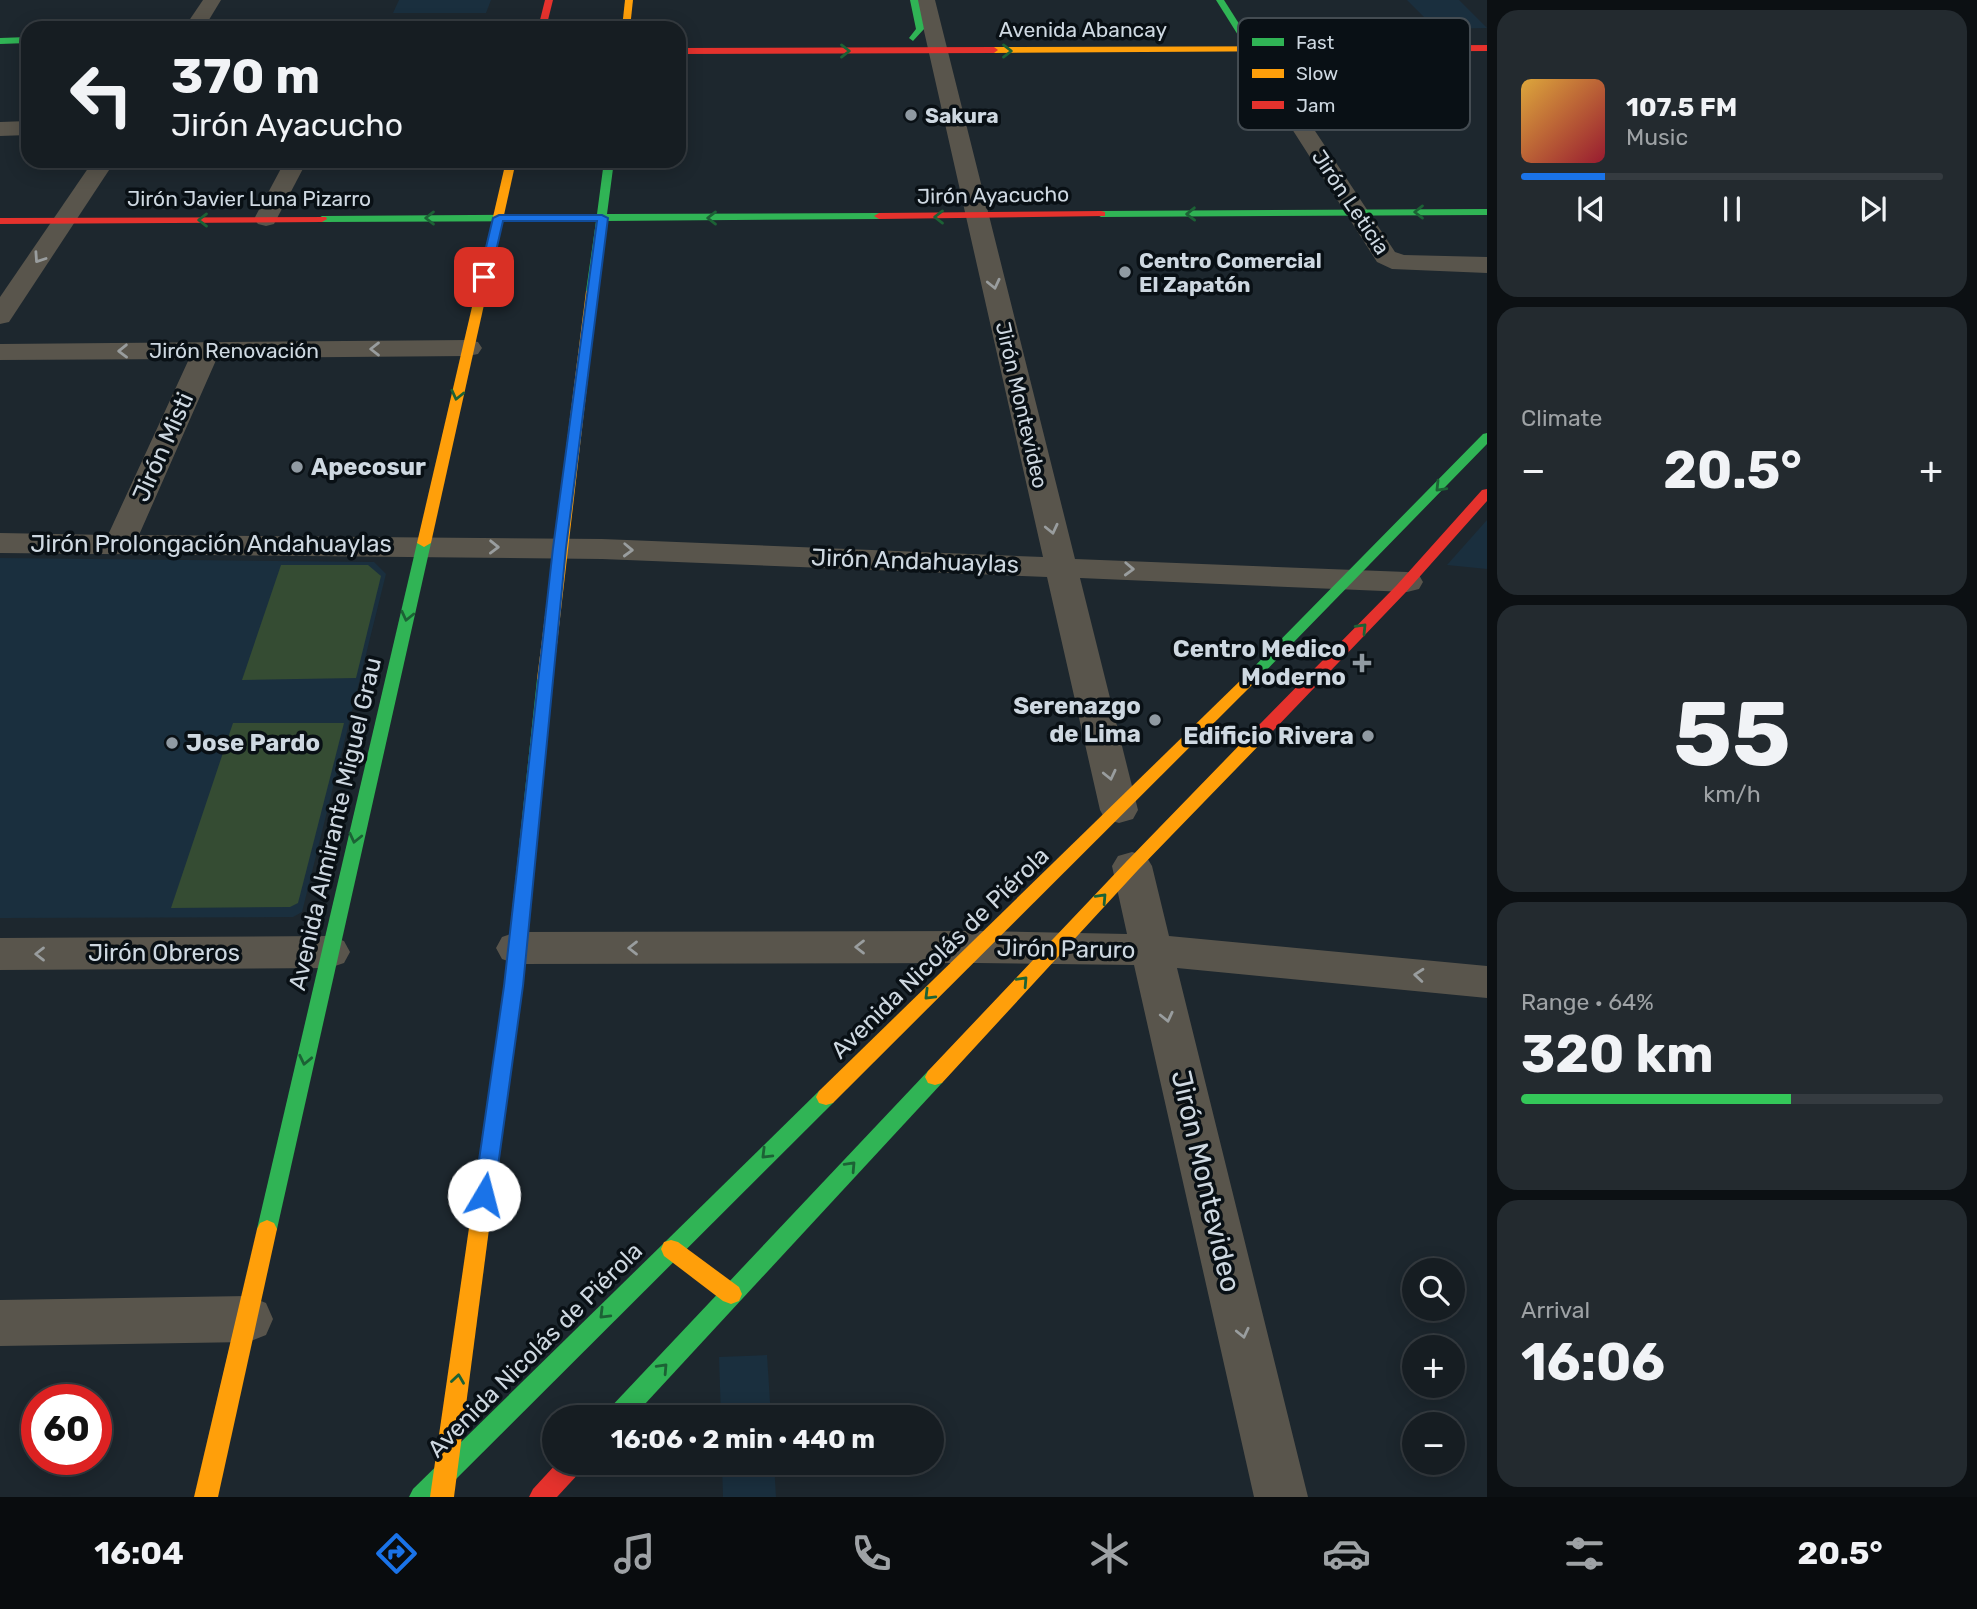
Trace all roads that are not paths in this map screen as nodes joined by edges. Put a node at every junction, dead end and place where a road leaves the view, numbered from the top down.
1 (212, 0) edge
2 (549, 0) edge
3 (629, 0) edge
4 (914, 0) edge
5 (926, 0) edge
6 (1220, 0) edge
7 (198, 21) edge
8 (544, 21) edge
9 (627, 21) edge
10 (1238, 29) edge
11 (686, 38) edge
12 (21, 40) edge
13 (0, 41) edge
14 (929, 42) junction
15 (1238, 43) edge
16 (686, 51) edge
17 (0, 54) edge
18 (21, 54) edge
19 (21, 128) edge
20 (0, 129) edge
21 (1303, 130) edge
22 (99, 168) edge
23 (292, 168) edge
24 (510, 168) edge
25 (608, 168) edge
26 (1356, 212) junction
27 (1487, 212) edge
28 (978, 216) junction
29 (499, 218) junction
30 (598, 218) junction
31 (266, 219) junction
32 (0, 221) edge
33 (64, 221) junction
34 (1487, 265) edge
35 (0, 316) edge
36 (468, 348) junction
37 (207, 350) junction
38 (0, 352) edge
39 (1487, 437) edge
40 (1487, 493) edge
41 (0, 543) edge
42 (119, 544) junction
43 (434, 546) junction
44 (551, 548) junction
45 (1061, 566) junction
46 (1352, 578) junction
47 (1407, 582) junction
48 (1119, 810) junction
49 (1132, 866) junction
50 (977, 947) junction
51 (517, 948) junction
52 (1056, 948) junction
53 (1152, 950) junction
54 (329, 953) junction
55 (0, 954) edge
56 (1487, 982) edge
57 (671, 1249) junction
58 (731, 1294) junction
59 (248, 1319) junction
60 (0, 1323) edge
61 (628, 1405) edge
62 (446, 1471) junction
63 (562, 1475) edge
64 (206, 1497) edge
65 (421, 1497) edge
66 (442, 1497) edge
67 (541, 1497) edge
68 (1281, 1497) edge

1 - 7 street
2 - 8 main road
3 - 9 main road
4 - 14 main road
5 - 14 street, Jirón Montevideo
6 - 10 main road, Jirón Leticia
11 - 14 main road, Avenida Abancay
12 - 13 main road
14 - 15 main road, Avenida Abancay
16 -> 14 main road, Avenida Abancay
14 - 28 street, Jirón Montevideo
17 - 18 main road
19 - 20 street
21 - 26 street, Jirón Leticia
22 - 33 street
23 - 31 street
24 - 29 main road, Avenida Almirante Miguel Grau
25 - 30 main road
27 -> 26 main road, Jirón Ayacucho
26 -> 28 main road, Jirón Ayacucho
26 - 34 street, Jirón Leticia
28 -> 30 main road, Jirón Ayacucho
28 -> 45 street, Jirón Montevideo
29 - 30 main road, Jirón Ayacucho
29 -> 31 main road, Jirón Javier Luna Pizarro
29 - 36 main road, Avenida Almirante Miguel Grau
30 - 44 main road
31 -> 33 main road, Jirón Javier Luna Pizarro
32 - 33 main road, Jirón Javier Luna Pizarro
33 -> 35 street
36 -> 37 street, Jirón Renovación
36 -> 43 main road, Avenida Almirante Miguel Grau
37 -> 38 street, Jirón Renovación
37 - 42 street, Jirón Misti
39 -> 46 main road, Avenida Nicolás de Piérola
40 - 47 main road
41 - 42 street, Jirón Prolongación Andahuaylas
42 - 43 street, Jirón Prolongación Andahuaylas
43 -> 44 street, Jirón Andahuaylas
43 -> 54 main road, Avenida Almirante Miguel Grau
44 -> 45 street, Jirón Andahuaylas
44 - 51 main road
45 -> 46 street, Jirón Andahuaylas
45 -> 48 street, Jirón Montevideo
46 - 47 street, Jirón Andahuaylas
46 - 48 main road, Avenida Nicolás de Piérola
49 -> 47 main road
48 - 50 main road, Avenida Nicolás de Piérola
52 -> 49 main road
49 - 53 street, Jirón Montevideo
50 -> 51 street, Jirón Paruro
50 - 52 street, Jirón Paruro
50 -> 57 main road, Avenida Nicolás de Piérola
62 -> 51 main road
52 - 53 street, Jirón Paruro
58 -> 52 main road
56 -> 53 street, Jirón Paruro
53 -> 68 street, Jirón Montevideo
54 -> 55 street, Jirón Obreros
54 -> 59 main road, Avenida Almirante Miguel Grau
57 - 58 main road
57 -> 62 main road, Avenida Nicolás de Piérola
61 -> 58 main road
59 - 60 street
59 - 64 main road, Avenida Almirante Miguel Grau
62 - 65 main road, Avenida Nicolás de Piérola
62 - 66 main road
63 - 67 main road

